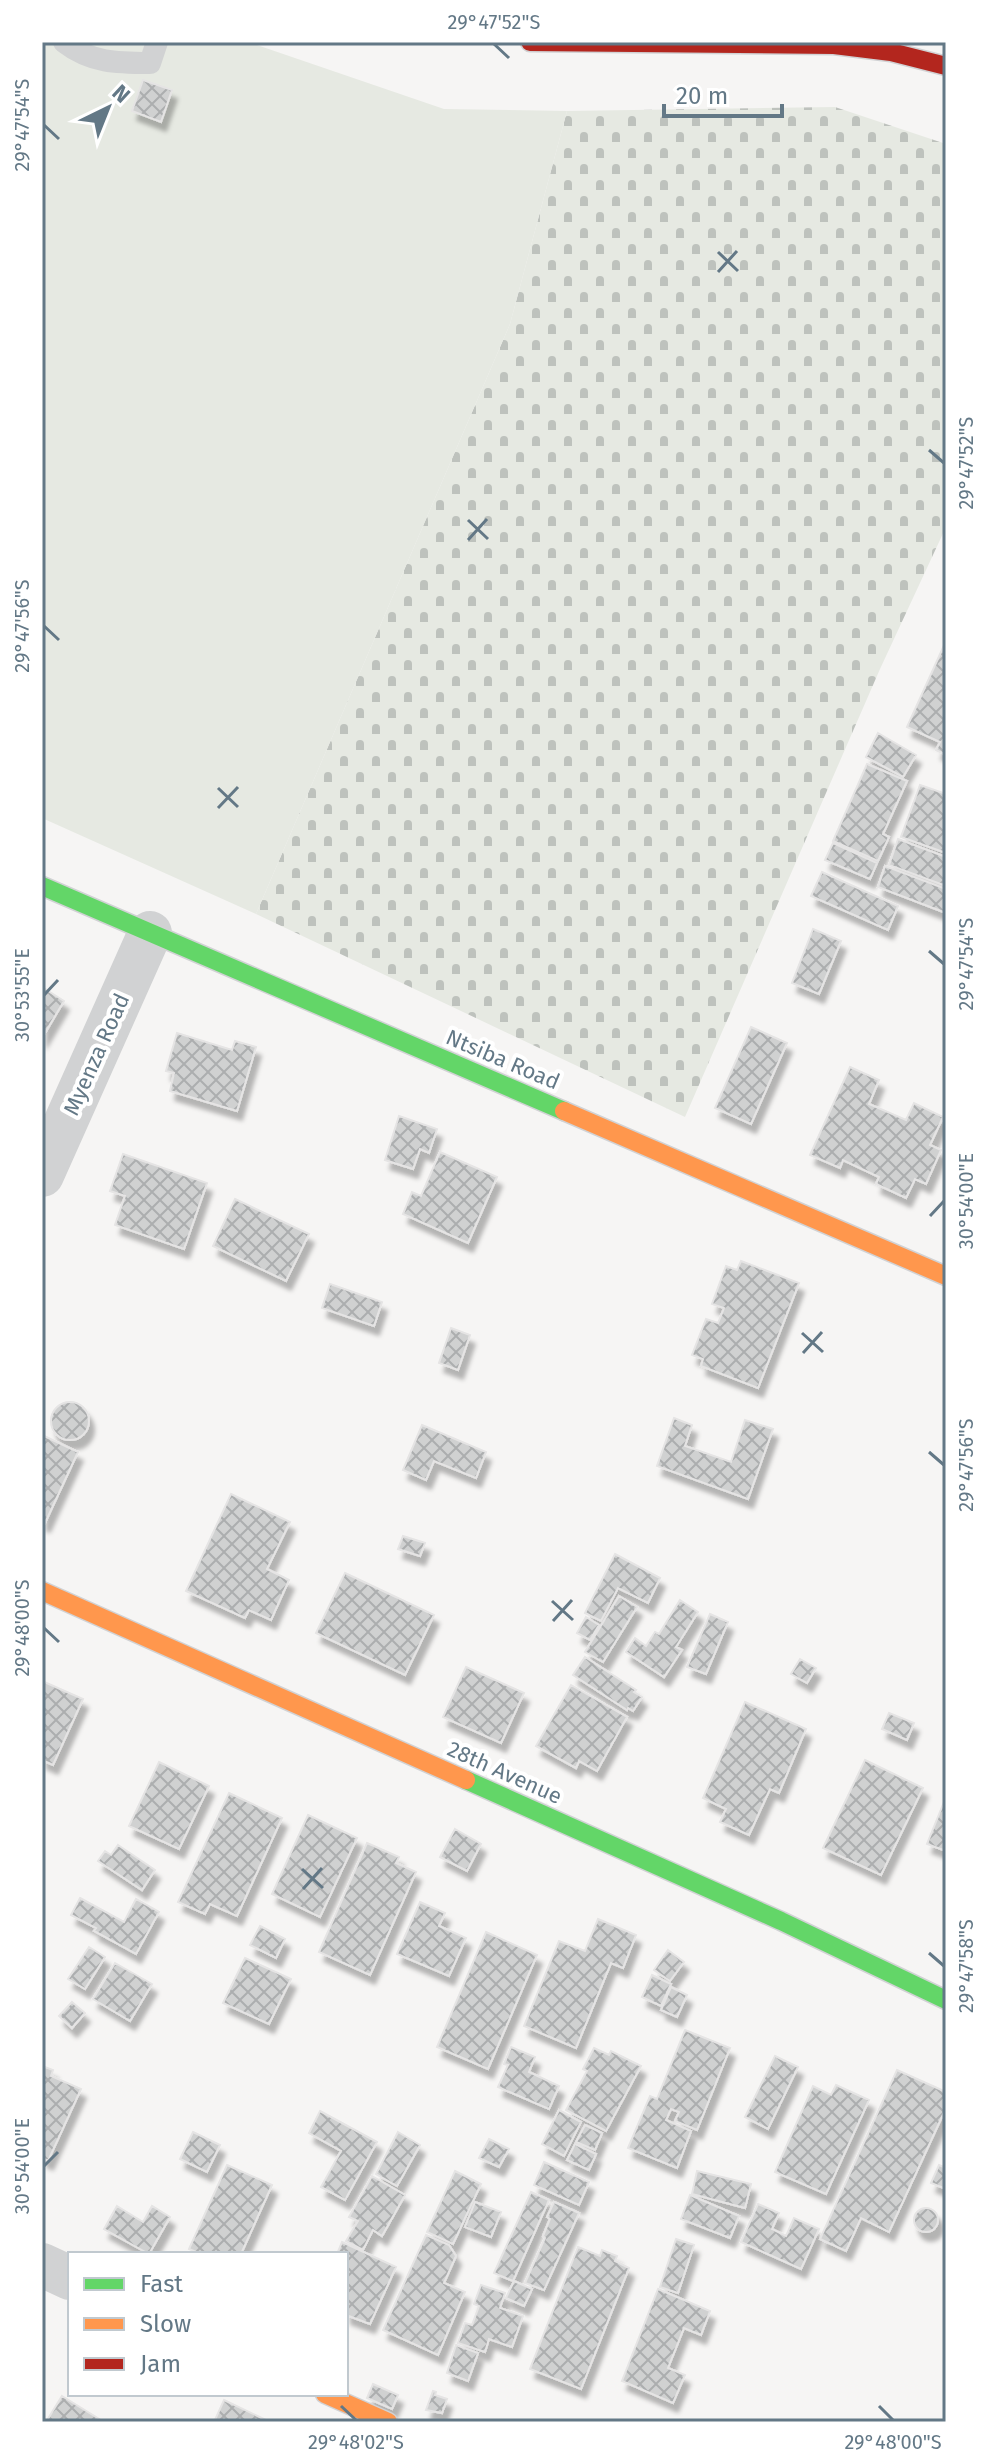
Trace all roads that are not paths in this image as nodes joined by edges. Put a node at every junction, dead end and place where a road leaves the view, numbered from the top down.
1 (64, 42) edge
2 (157, 42) edge
3 (530, 42) edge
4 (946, 66) edge
5 (42, 886) edge
6 (150, 933) junction
7 (42, 1175) edge
8 (946, 1276) edge
9 (42, 1591) edge
10 (946, 2000) edge
11 (42, 2265) edge
12 (68, 2277) edge
13 (330, 2396) edge
14 (388, 2422) edge

1 - 2 lane
3 - 4 street
5 - 6 street, Ntsiba Road
6 - 7 street, Myenza Road
6 - 8 street, Ntsiba Road
9 - 10 street, 28th Avenue
11 - 12 street
13 - 14 street

